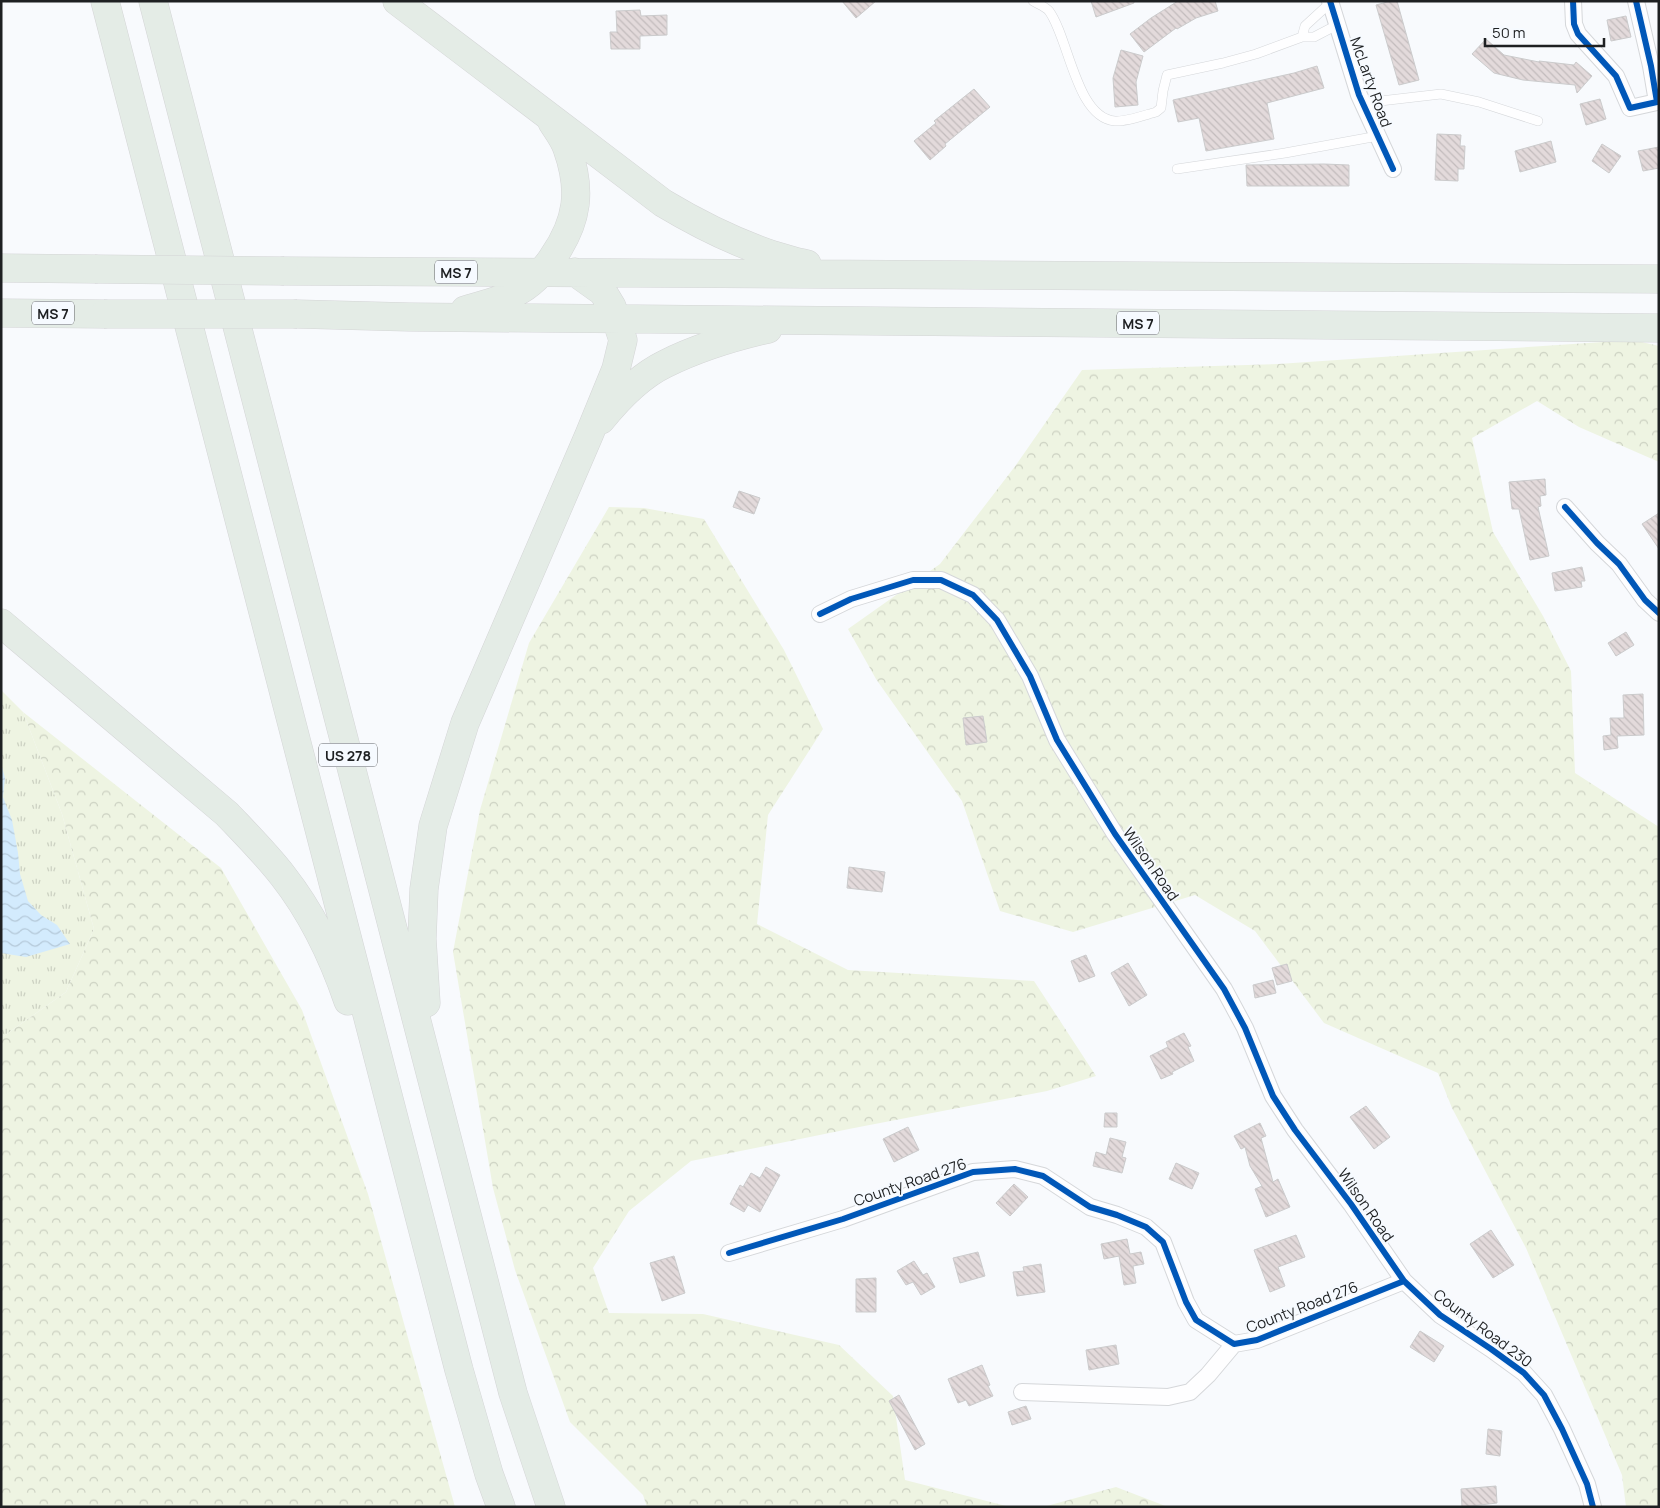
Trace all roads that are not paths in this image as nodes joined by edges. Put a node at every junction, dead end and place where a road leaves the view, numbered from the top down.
1 (105, 1) edge
2 (153, 1) edge
3 (397, 1) edge
4 (1033, 1) edge
5 (1572, 1) edge
6 (1636, 1) edge
7 (1330, 2) edge
8 (1337, 25) junction
9 (1302, 37) junction
10 (1363, 103) junction
11 (548, 115) junction
12 (1538, 121) dead end
13 (1378, 136) junction
14 (1177, 169) dead end
15 (1393, 169) dead end
16 (1, 268) edge
17 (542, 272) junction
18 (575, 272) junction
19 (900, 273) junction
20 (1659, 279) edge
21 (1, 313) edge
22 (409, 317) junction
23 (616, 319) junction
24 (807, 320) junction
25 (1659, 328) edge
26 (589, 435) junction
27 (1565, 507) dead end
28 (1659, 613) edge
29 (820, 614) dead end
30 (1, 622) edge
31 (440, 1111) junction
32 (397, 1129) junction
33 (729, 1253) dead end
34 (1404, 1281) junction
35 (1234, 1344) junction
36 (1022, 1392) dead end
37 (501, 1507) edge
38 (551, 1507) edge
39 (1593, 1507) edge

1 - 32 highway, US 278
2 - 31 highway, US 278
3 - 11 highway
4 - 9 lane
5 - 6 street
7 - 8 street, McLarty Road
7 - 9 lane
8 - 9 lane
8 - 10 street, McLarty Road
10 - 12 lane
10 - 13 street, McLarty Road
11 - 17 highway
11 - 19 highway
13 - 14 lane
13 - 15 street, McLarty Road
16 - 17 highway, MS 7, bridge
17 - 18 highway, MS 7
17 - 22 highway
18 - 19 highway, MS 7
18 - 23 highway
19 - 20 highway, MS 7
21 - 22 highway, MS 7, bridge
22 - 23 highway, MS 7
23 - 24 highway, MS 7
23 - 26 highway
24 - 25 highway, MS 7
24 - 26 highway
26 - 31 highway
27 - 28 street
29 - 34 street, Wilson Road
30 - 32 highway
31 - 38 highway, US 278
32 - 37 highway, US 278
33 - 35 street, County Road 276
34 - 35 street, County Road 276
34 - 39 street, County Road 230
35 - 36 street

